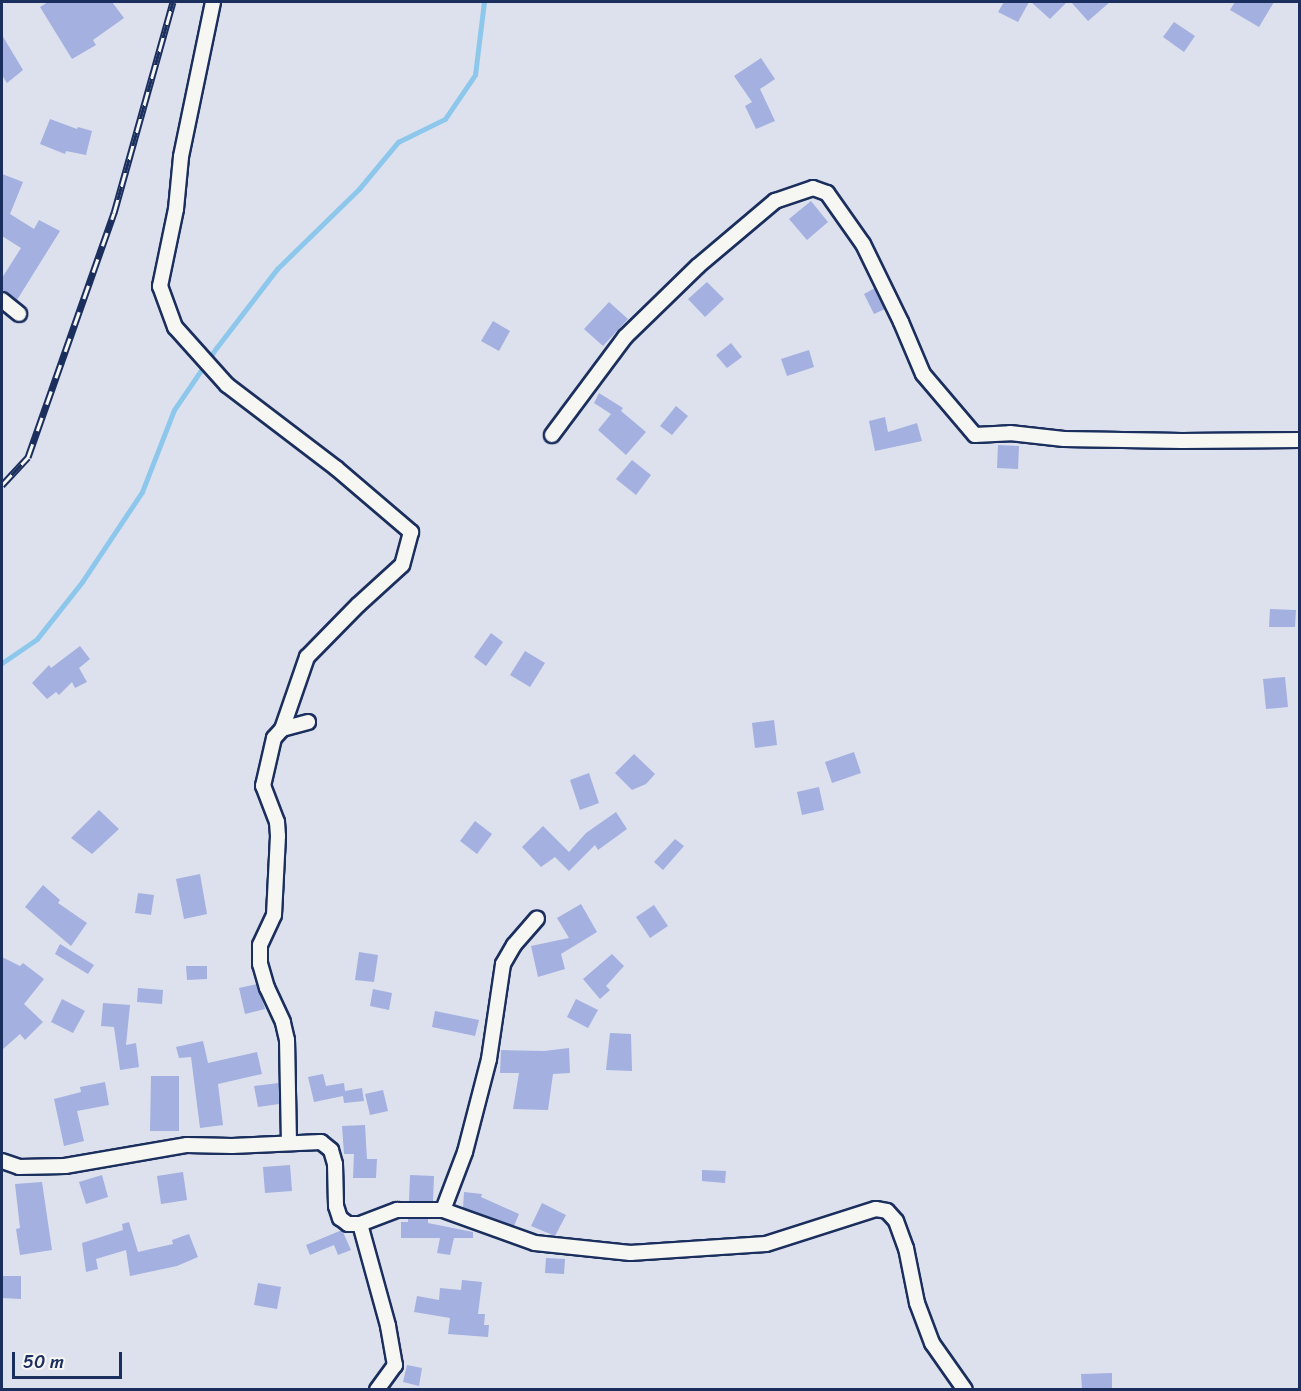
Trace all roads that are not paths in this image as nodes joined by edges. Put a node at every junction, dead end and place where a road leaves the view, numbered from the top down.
1 (213, 2) edge
2 (2, 300) edge
3 (19, 314) dead end
4 (552, 435) dead end
5 (1299, 440) edge
6 (308, 722) dead end
7 (282, 729) junction
8 (537, 919) dead end
9 (290, 1143) junction
10 (2, 1161) edge
11 (443, 1210) junction
12 (360, 1224) junction
13 (377, 1389) edge
14 (965, 1389) edge

1 - 7 street
2 - 3 street
4 - 5 street
6 - 7 street
7 - 9 street
8 - 11 street
9 - 10 street
9 - 12 street
11 - 12 street
11 - 14 street
12 - 13 street

